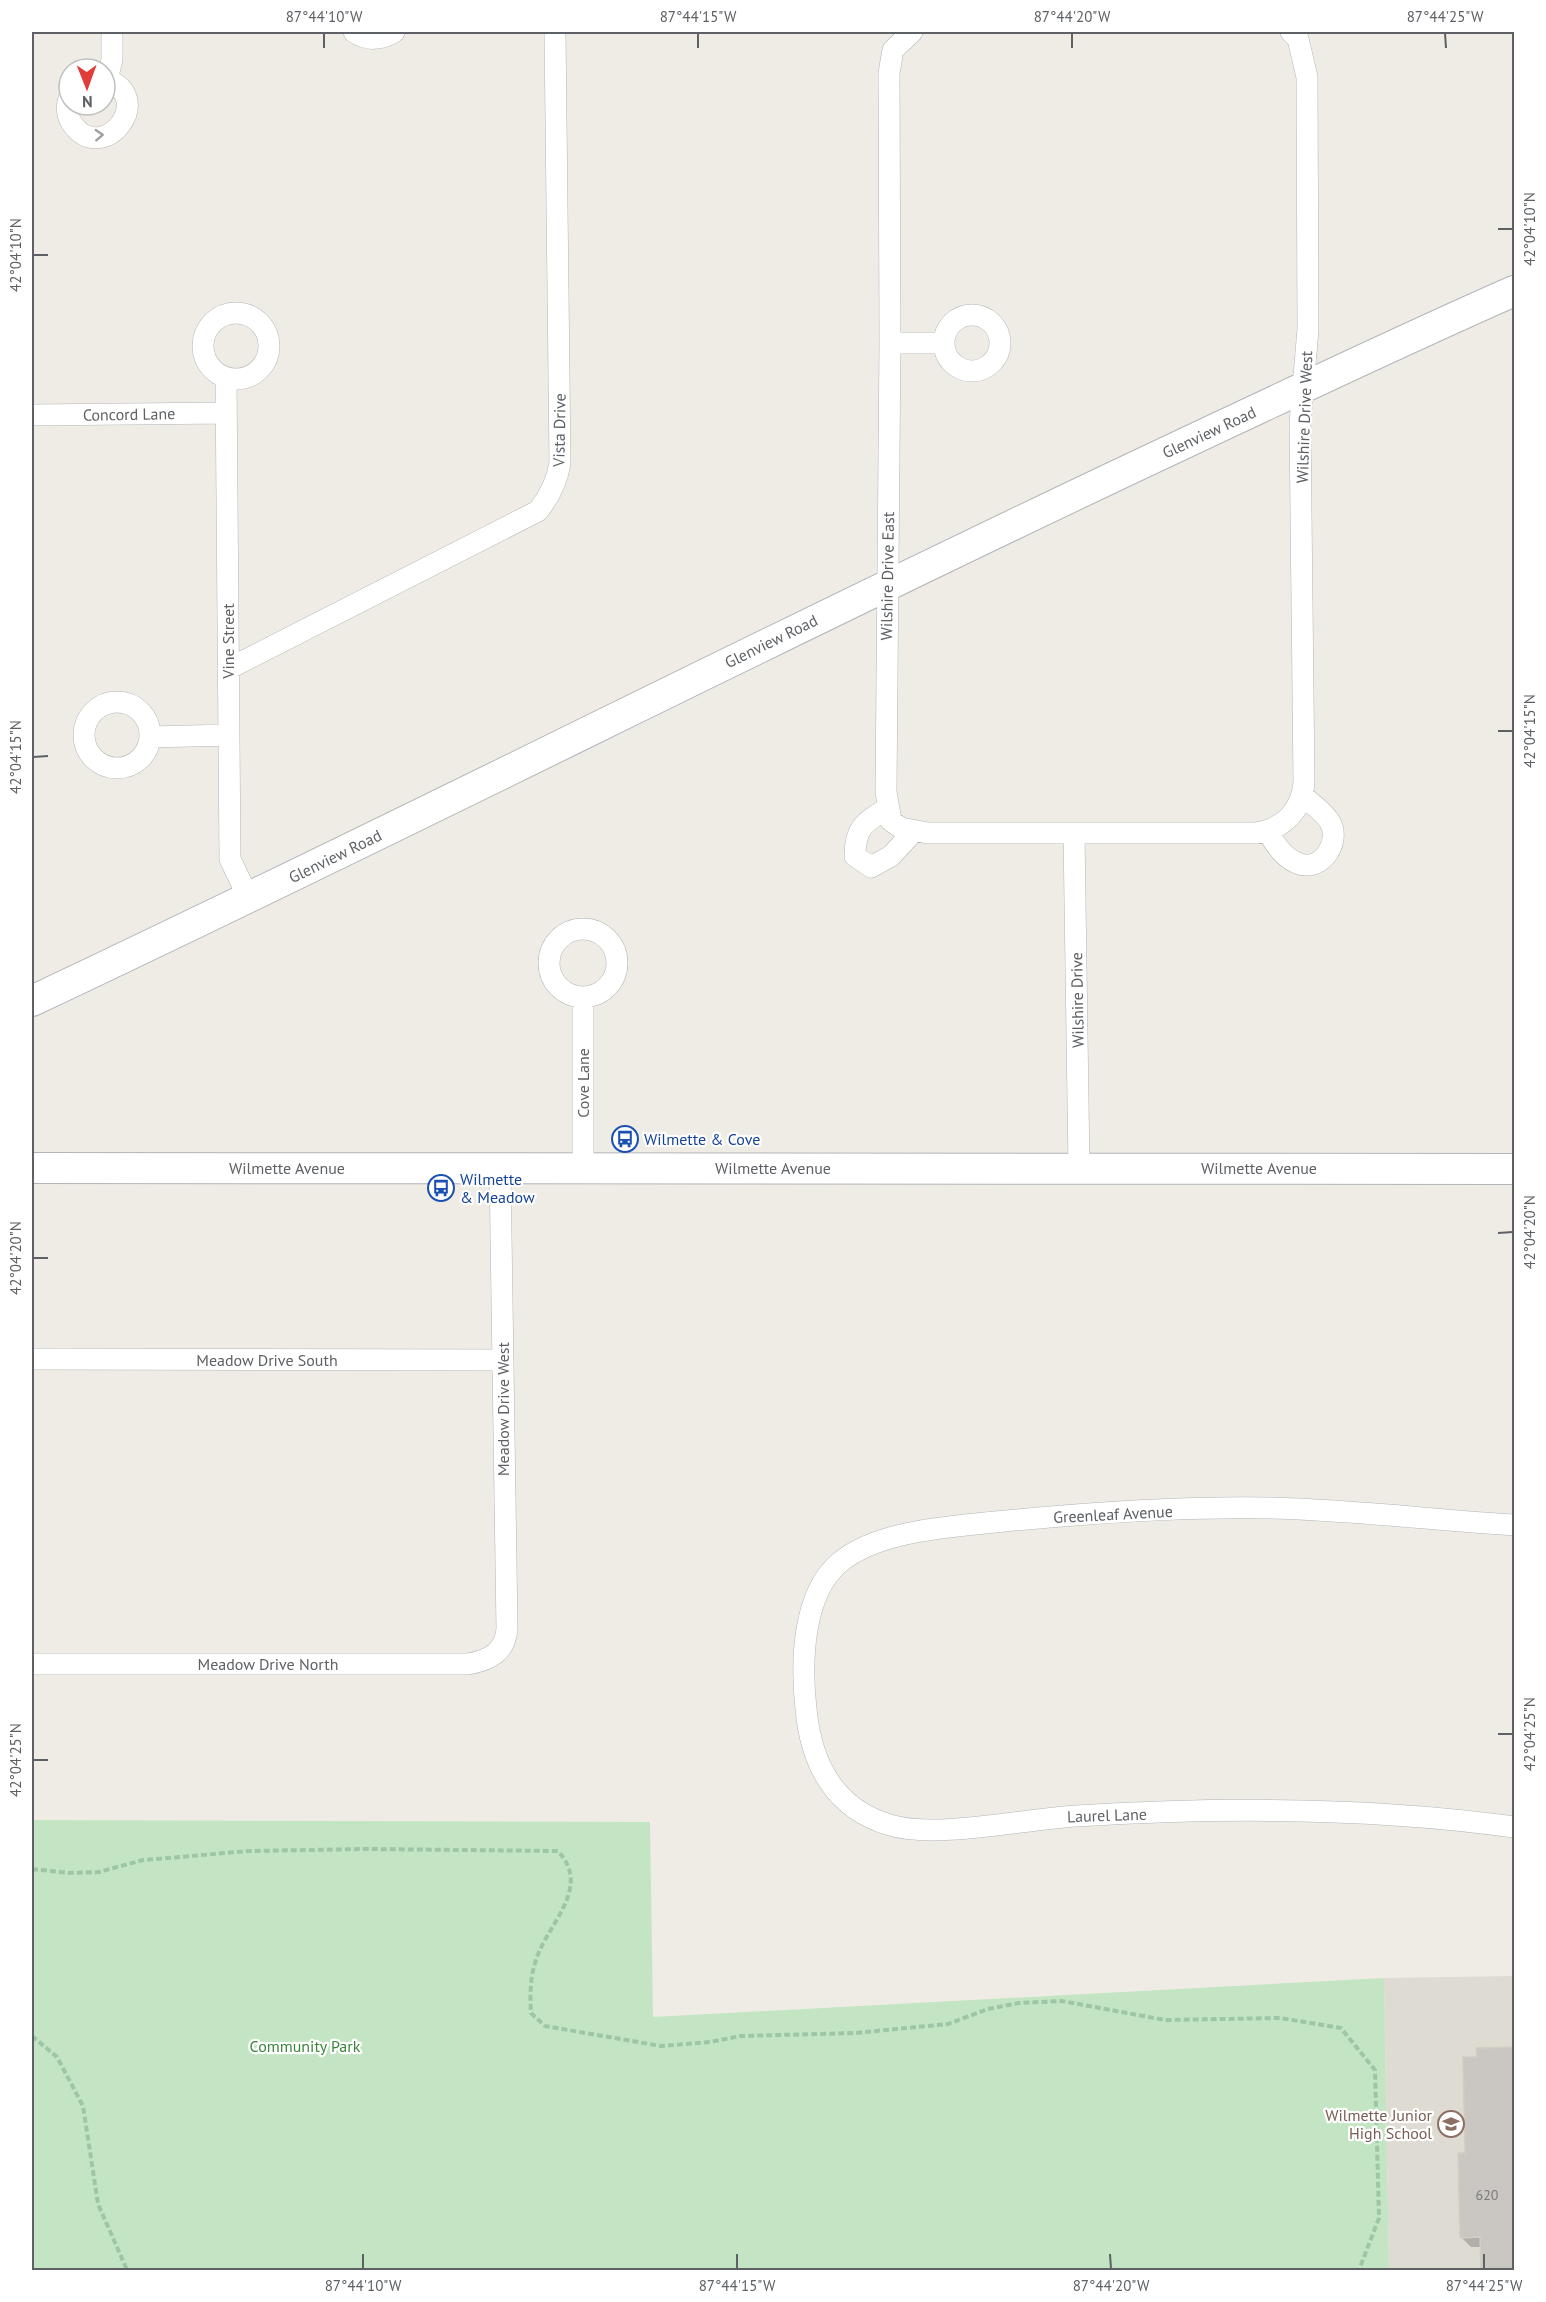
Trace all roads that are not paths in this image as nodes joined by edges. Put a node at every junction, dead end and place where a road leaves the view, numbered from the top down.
1 (112, 32) edge
2 (354, 32) edge
3 (394, 32) edge
4 (555, 32) edge
5 (912, 32) edge
6 (1298, 34) edge
7 (112, 57) edge
8 (117, 86) edge
9 (70, 117) edge
10 (1515, 291) edge
11 (944, 343) dead end
12 (890, 344) junction
13 (226, 378) dead end
14 (1302, 388) junction
15 (226, 413) junction
16 (32, 415) edge
17 (887, 584) junction
18 (228, 669) junction
19 (229, 735) junction
20 (150, 737) dead end
21 (1303, 796) junction
22 (887, 809) junction
23 (1268, 831) junction
24 (913, 832) junction
25 (1074, 832) junction
26 (249, 898) junction
27 (582, 998) dead end
28 (32, 1001) edge
29 (32, 1168) edge
30 (500, 1168) junction
31 (583, 1168) junction
32 (1079, 1168) junction
33 (1515, 1169) edge
34 (32, 1359) edge
35 (503, 1360) junction
36 (1515, 1526) edge
37 (501, 1649) joint
38 (32, 1664) edge
39 (804, 1674) joint
40 (1515, 1827) edge

1 - 7 street
2 - 3 street
4 - 18 street, Vista Drive
5 - 12 street, Wilshire Drive East
6 - 14 street, Wilshire Drive West
9 -> 8 street
10 - 14 main road, Glenview Road
11 - 12 street
12 - 17 street, Wilshire Drive East
13 - 15 street, Vine Street
14 - 17 main road, Glenview Road
14 - 21 street, Wilshire Drive West
15 - 16 street, Concord Lane
15 - 18 street, Vine Street
17 - 22 street, Wilshire Drive East
17 - 26 main road, Glenview Road
18 - 19 street, Vine Street
19 - 20 street
19 - 26 street, Vine Street
21 - 23 street
21 - 23 street
22 - 24 street
22 - 24 street
23 - 25 street
24 - 25 street
25 - 32 street, Wilshire Drive
26 - 28 main road, Glenview Road
27 - 31 street, Cove Lane
29 - 30 main road, Wilmette Avenue
30 - 31 main road, Wilmette Avenue
30 - 35 street, Meadow Drive West
31 - 32 main road, Wilmette Avenue
32 - 33 main road, Wilmette Avenue
34 - 35 street, Meadow Drive South
35 - 37 street, Meadow Drive West
36 - 39 street, Greenleaf Avenue
37 - 38 street, Meadow Drive North
39 - 40 street, Laurel Lane

